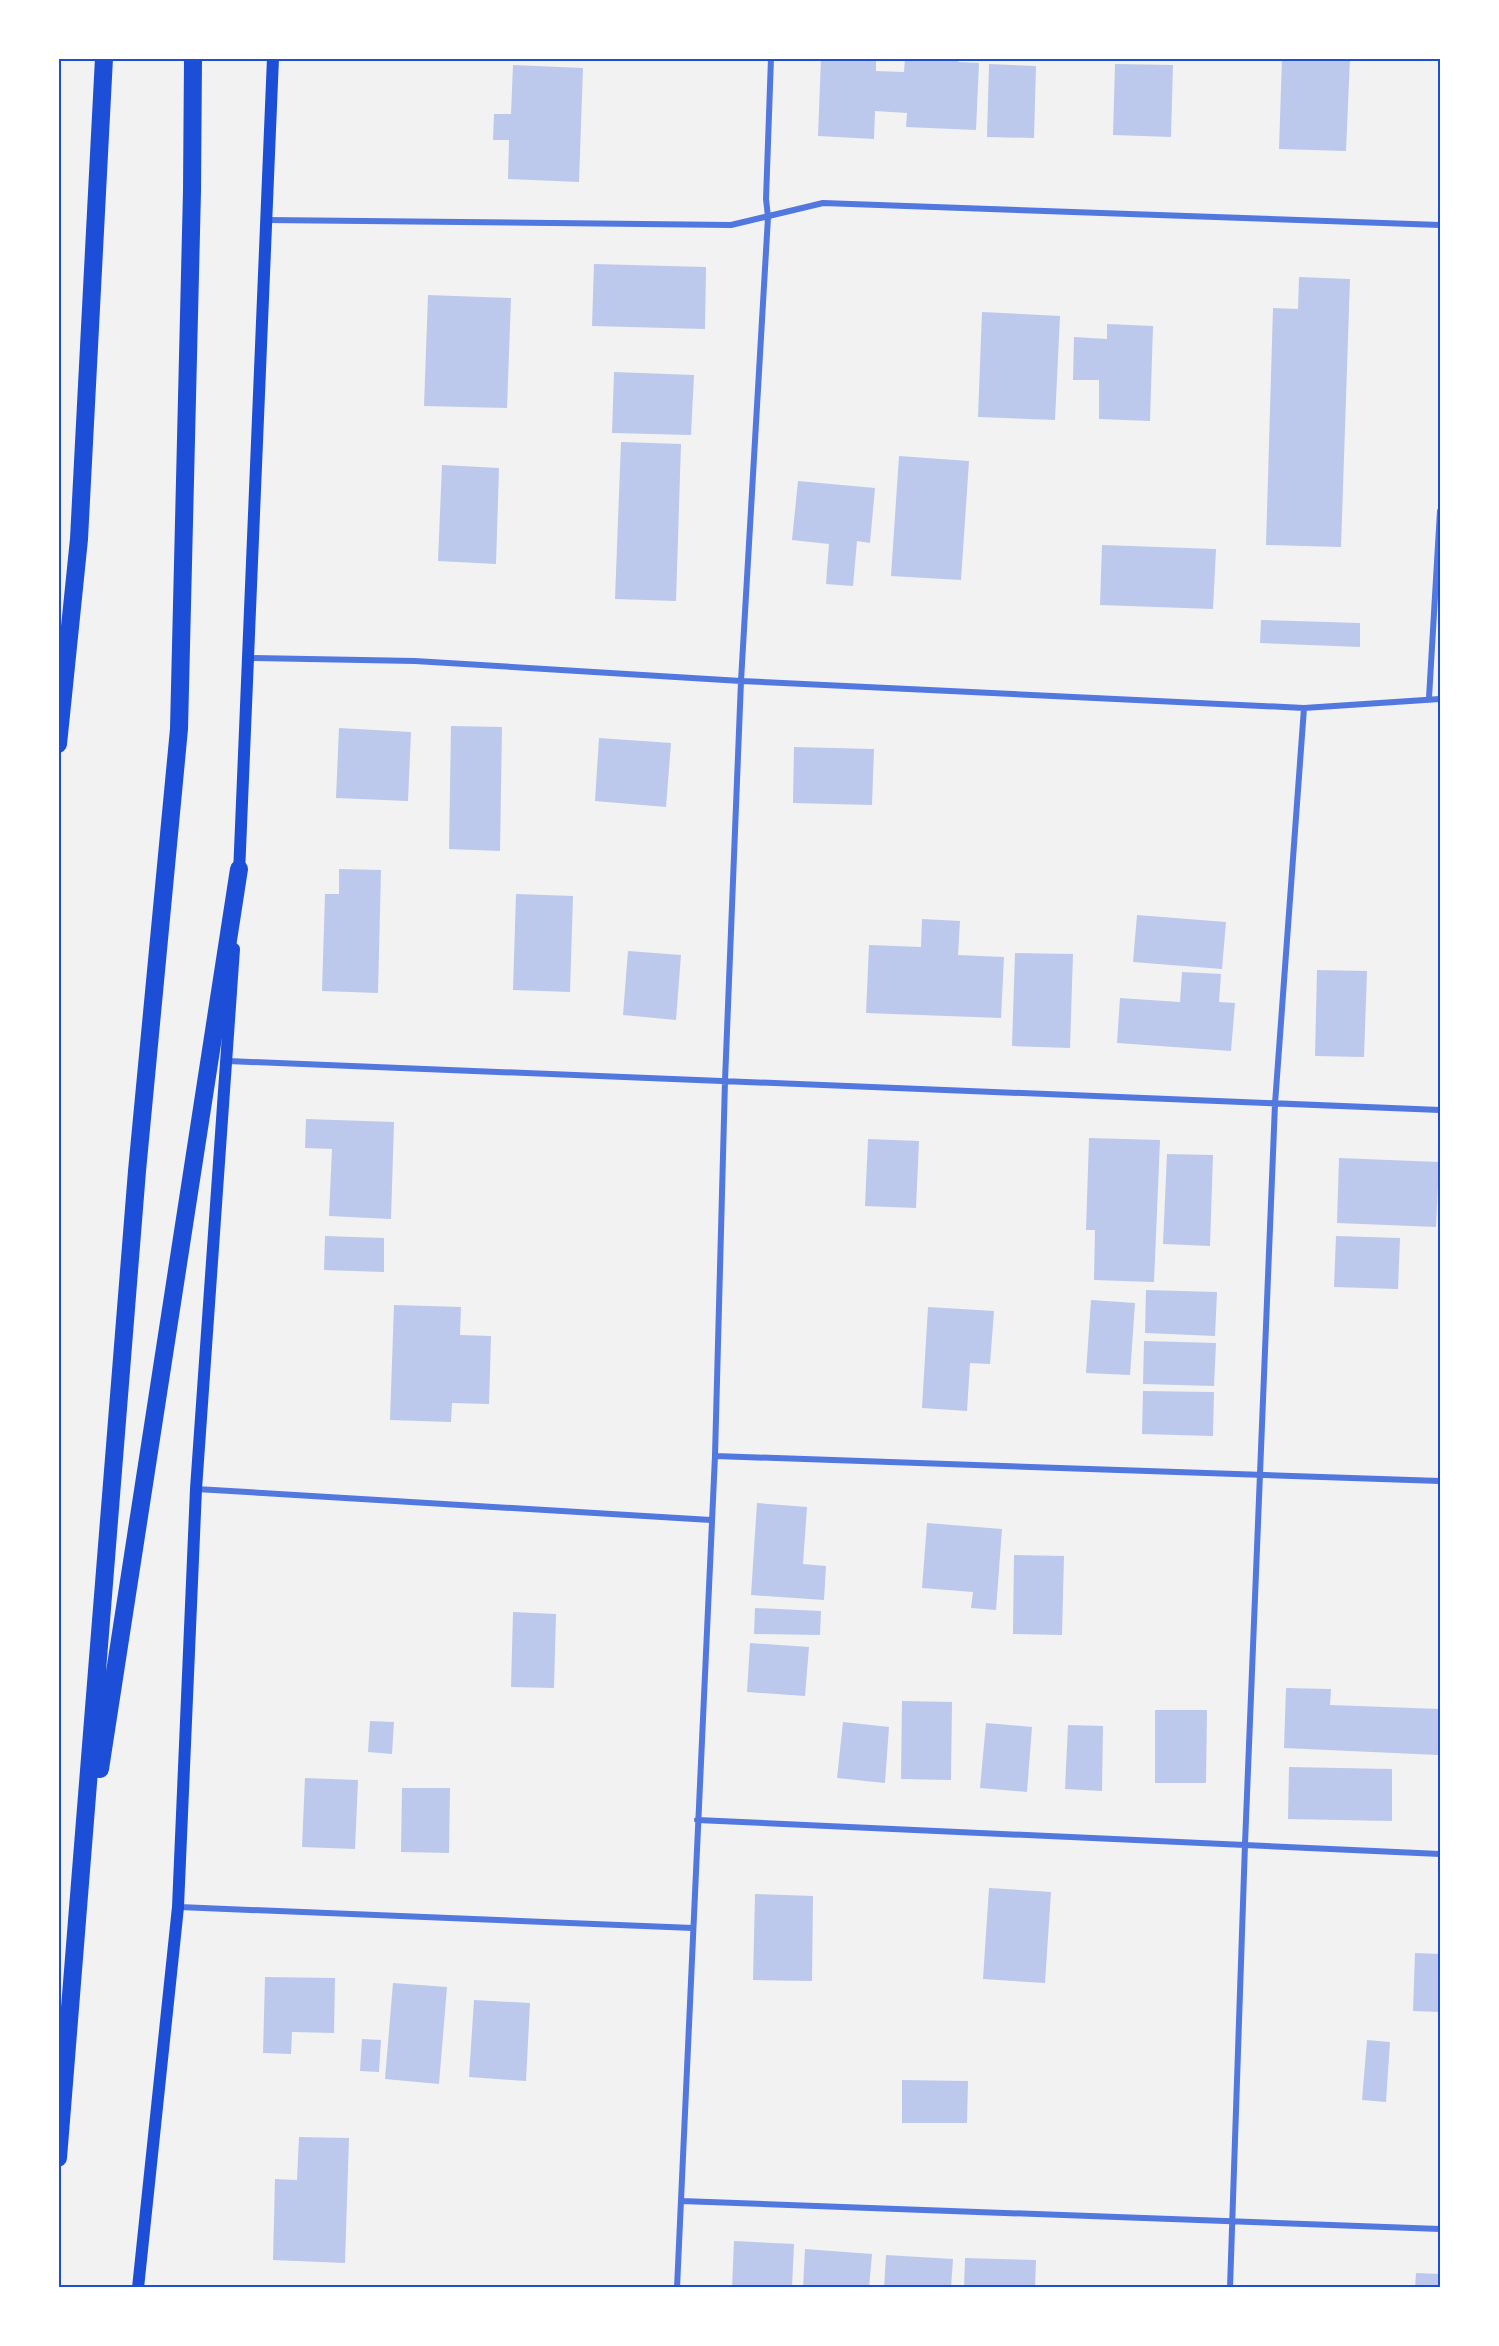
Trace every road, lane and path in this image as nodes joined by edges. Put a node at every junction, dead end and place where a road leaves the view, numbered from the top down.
1 (104, 58) edge
2 (193, 58) edge
3 (273, 58) edge
4 (771, 58) edge
5 (768, 217) junction
6 (266, 220) junction
7 (1440, 225) edge
8 (1440, 511) edge
9 (248, 658) junction
10 (741, 681) junction
11 (1429, 698) junction
12 (1440, 699) edge
13 (1304, 708) junction
14 (58, 744) edge
15 (239, 869) junction
16 (228, 1061) junction
17 (725, 1081) junction
18 (1275, 1104) junction
19 (1440, 1110) edge
20 (715, 1456) junction
21 (1261, 1473) junction
22 (1440, 1481) edge
23 (196, 1489) junction
24 (711, 1520) junction
25 (697, 1820) junction
26 (1245, 1844) junction
27 (1440, 1854) edge
28 (178, 1907) junction
29 (693, 1928) junction
30 (58, 2038) edge
31 (58, 2158) edge
32 (681, 2201) junction
33 (1233, 2222) junction
34 (1440, 2229) edge
35 (138, 2288) edge
36 (677, 2288) edge
37 (1230, 2288) edge

1 - 14 highway
2 - 31 highway
3 - 6 main road
4 - 5 street
5 - 6 street
5 - 7 street
5 - 10 street
6 - 9 main road
8 - 11 street
9 - 10 street
9 - 15 main road
10 - 13 street
10 - 17 street
11 - 12 street
11 - 13 street
13 - 18 street
15 - 16 main road
15 - 30 highway
16 - 17 street
16 - 23 main road
17 - 18 street
17 - 20 street
18 - 19 street
18 - 21 street
20 - 21 street
20 - 24 street
21 - 22 street
21 - 26 street
23 - 24 street
23 - 28 main road
24 - 25 street
25 - 26 street
25 - 29 street
26 - 27 street
26 - 33 street
28 - 29 street
28 - 35 main road
29 - 32 street
32 - 33 street
32 - 36 street
33 - 34 street
33 - 37 street

